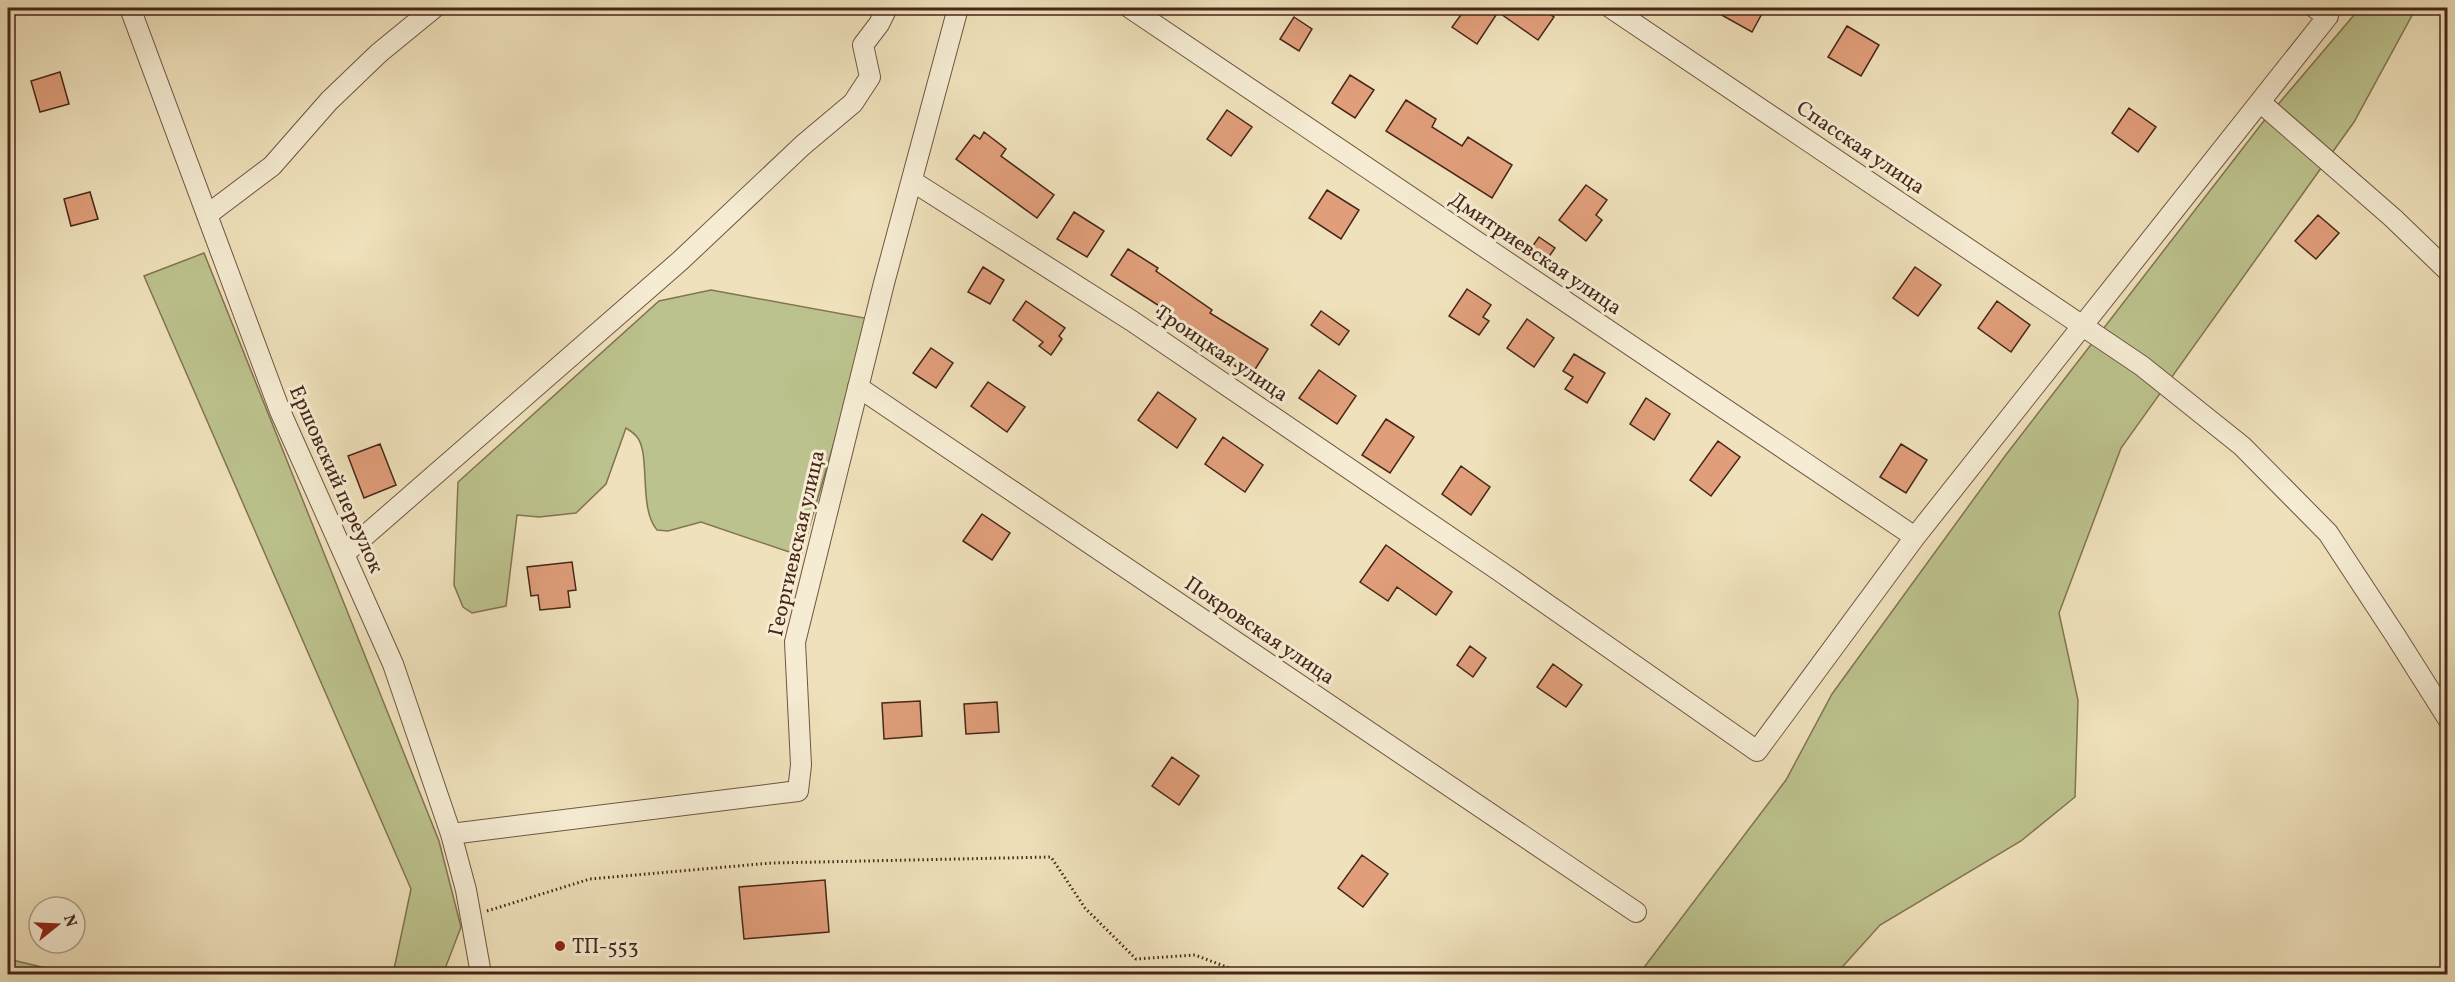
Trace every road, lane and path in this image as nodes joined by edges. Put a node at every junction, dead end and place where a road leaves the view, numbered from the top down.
1 (130, 8) edge
2 (434, 8) edge
3 (887, 8) edge
4 (958, 8) edge
5 (1130, 8) edge
6 (1611, 8) edge
7 (2321, 12) edge
8 (2260, 102) junction
9 (912, 182) junction
10 (207, 216) junction
11 (2448, 271) edge
12 (2084, 327) junction
13 (858, 387) junction
14 (1915, 537) junction
15 (344, 554) junction
16 (2448, 719) edge
17 (451, 834) junction
18 (1636, 912) dead end
19 (471, 916) junction
20 (482, 975) edge
21 (1245, 975) edge

1 - 10 street, Ершовский переулок
2 - 10 street
3 - 15 street
4 - 9 street, Георгиевская улица
5 - 14 street, Дмитриевская улица
6 - 12 street, Спасская улица
7 - 8 street
8 - 11 street
8 - 12 street
9 - 13 street, Георгиевская улица
9 - 14 street, Троицкая улица
10 - 15 street, Ершовский переулок
12 - 14 street
12 - 16 street, Спасская улица
13 - 17 street, Георгиевская улица
13 - 18 street, Покровская улица
15 - 17 street, Ершовский переулок
17 - 19 street, Ершовский переулок
19 - 20 street, Ершовский переулок
19 - 21 path

